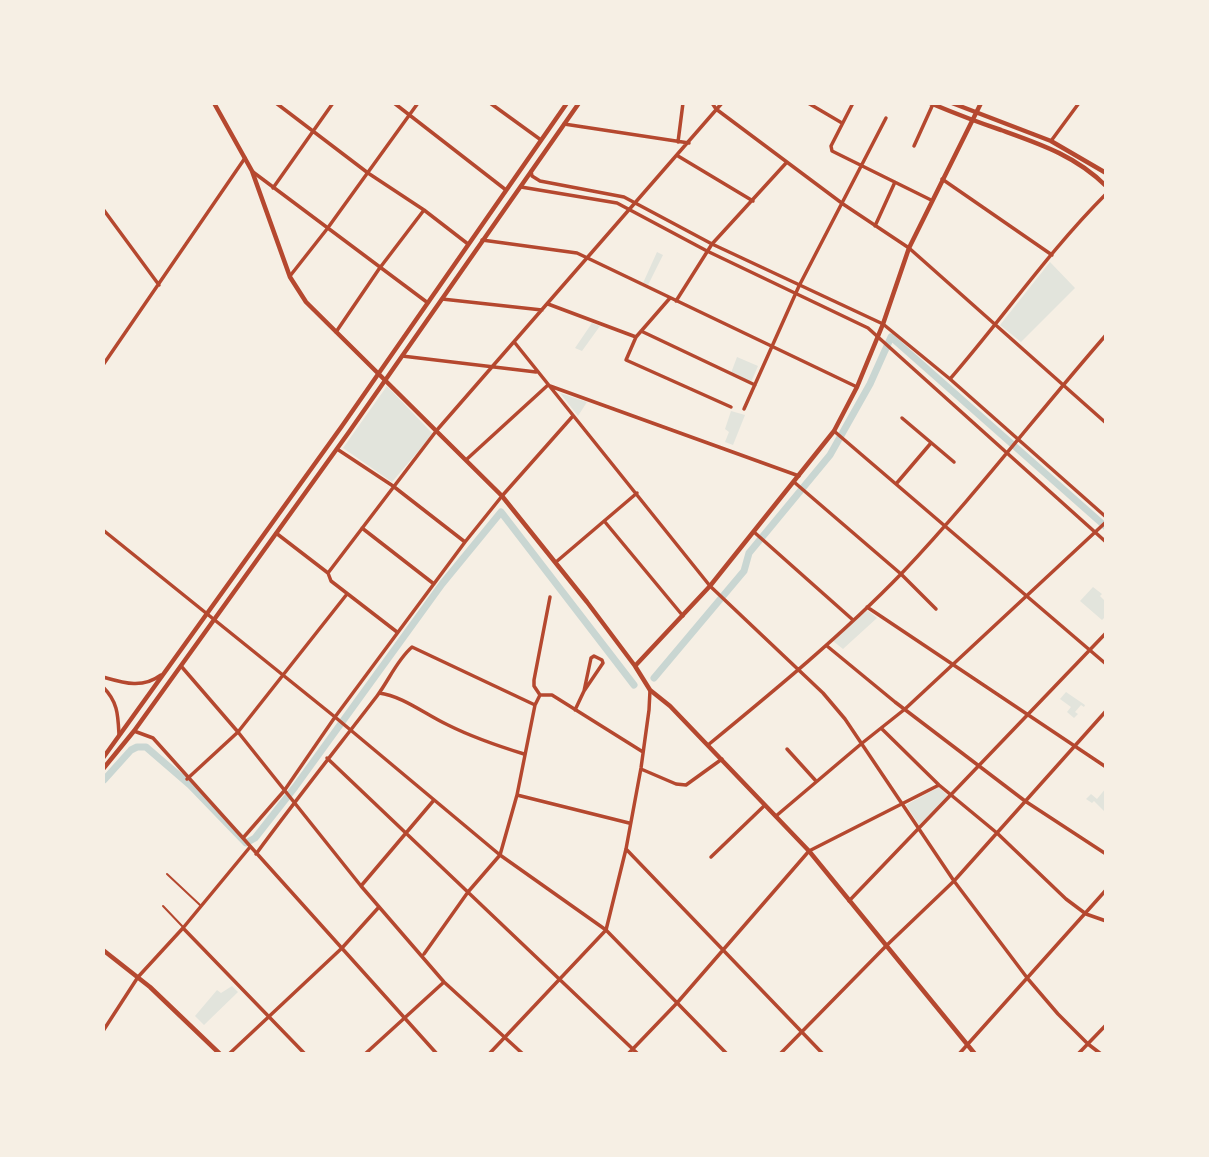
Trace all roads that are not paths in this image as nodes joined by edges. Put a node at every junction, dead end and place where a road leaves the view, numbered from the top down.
1 (214, 103) edge
2 (276, 103) edge
3 (333, 103) edge
4 (394, 103) edge
5 (418, 103) edge
6 (490, 103) edge
7 (567, 103) edge
8 (579, 103) edge
9 (683, 103) edge
10 (712, 103) edge
11 (722, 103) edge
12 (808, 103) edge
13 (853, 103) edge
14 (952, 103) edge
15 (981, 103) edge
16 (1079, 103) edge
17 (931, 104) edge
18 (716, 109) junction
19 (977, 113) junction
20 (409, 115) junction
21 (886, 118) dead end
22 (974, 121) junction
23 (842, 122) junction
24 (564, 124) junction
25 (313, 131) junction
26 (541, 140) junction
27 (1051, 141) junction
28 (678, 142) junction
29 (689, 144) junction
30 (914, 146) dead end
31 (678, 156) junction
32 (245, 158) junction
33 (787, 162) junction
34 (861, 165) junction
35 (251, 171) junction
36 (531, 171) junction
37 (368, 173) junction
38 (1106, 173) edge
39 (942, 179) junction
40 (895, 181) junction
41 (1106, 186) edge
42 (520, 187) junction
43 (272, 188) junction
44 (506, 190) junction
45 (1106, 194) edge
46 (931, 200) junction
47 (753, 201) junction
48 (634, 203) junction
49 (843, 204) junction
50 (103, 209) edge
51 (629, 209) junction
52 (424, 210) junction
53 (875, 226) junction
54 (327, 229) junction
55 (482, 240) junction
56 (468, 244) junction
57 (712, 244) junction
58 (909, 248) junction
59 (707, 251) junction
60 (1052, 255) junction
61 (586, 259) junction
62 (379, 269) junction
63 (290, 277) junction
64 (159, 285) junction
65 (799, 286) junction
66 (796, 293) junction
67 (670, 298) junction
68 (442, 299) junction
69 (676, 301) junction
70 (428, 303) junction
71 (548, 304) junction
72 (542, 310) junction
73 (883, 324) junction
74 (997, 326) junction
75 (640, 331) junction
76 (336, 332) junction
77 (877, 335) junction
78 (1106, 335) edge
79 (636, 337) junction
80 (515, 343) junction
81 (772, 345) junction
82 (402, 356) junction
83 (103, 365) edge
84 (495, 365) junction
85 (538, 372) junction
86 (379, 373) junction
87 (386, 379) junction
88 (950, 379) junction
89 (1063, 384) junction
90 (548, 385) junction
91 (755, 385) junction
92 (857, 387) junction
93 (731, 407) dead end
94 (744, 409) dead end
95 (572, 417) junction
96 (902, 418) dead end
97 (1106, 422) edge
98 (437, 430) junction
99 (837, 433) junction
100 (1017, 442) junction
101 (931, 443) junction
102 (337, 449) junction
103 (1009, 450) junction
104 (467, 459) junction
105 (954, 463) dead end
106 (800, 476) junction
107 (796, 484) junction
108 (896, 484) junction
109 (393, 486) junction
110 (637, 493) junction
111 (502, 496) junction
112 (1106, 517) edge
113 (605, 522) junction
114 (1106, 522) edge
115 (945, 526) junction
116 (362, 528) junction
117 (103, 530) edge
118 (276, 533) junction
119 (756, 533) junction
120 (1096, 533) junction
121 (465, 542) junction
122 (1106, 542) edge
123 (555, 563) junction
124 (328, 573) junction
125 (901, 574) junction
126 (434, 584) junction
127 (710, 586) junction
128 (347, 594) junction
129 (550, 597) dead end
130 (1027, 597) junction
131 (867, 607) junction
132 (936, 608) dead end
133 (205, 614) junction
134 (682, 616) junction
135 (853, 620) junction
136 (213, 621) junction
137 (397, 632) junction
138 (1106, 632) edge
139 (827, 645) junction
140 (1089, 650) junction
141 (952, 664) junction
142 (1106, 664) edge
143 (181, 666) junction
144 (635, 666) junction
145 (799, 671) junction
146 (166, 672) junction
147 (282, 675) junction
148 (103, 677) edge
149 (103, 687) edge
150 (650, 690) junction
151 (583, 691) junction
152 (379, 693) junction
153 (540, 695) junction
154 (535, 705) junction
155 (905, 709) junction
156 (575, 710) junction
157 (1106, 711) edge
158 (1027, 714) junction
159 (337, 718) junction
160 (349, 728) junction
161 (882, 729) junction
162 (134, 731) junction
163 (238, 732) junction
164 (119, 735) junction
165 (861, 744) junction
166 (708, 745) junction
167 (1075, 747) junction
168 (788, 749) dead end
169 (643, 752) junction
170 (524, 754) junction
171 (103, 758) edge
172 (327, 758) junction
173 (722, 759) junction
174 (979, 765) junction
175 (1106, 767) edge
176 (641, 768) junction
177 (103, 769) edge
178 (187, 779) junction
179 (816, 781) junction
180 (939, 785) junction
181 (285, 793) junction
182 (517, 795) junction
183 (951, 795) junction
184 (434, 800) junction
185 (1026, 801) junction
186 (292, 802) junction
187 (903, 805) junction
188 (764, 806) junction
189 (775, 817) junction
190 (629, 823) junction
191 (918, 828) junction
192 (406, 832) junction
193 (997, 833) junction
194 (247, 843) junction
195 (626, 849) junction
196 (809, 851) junction
197 (256, 854) junction
198 (1106, 854) edge
199 (500, 855) junction
200 (711, 857) dead end
201 (167, 874) dead end
202 (954, 881) junction
203 (361, 886) junction
204 (1106, 890) edge
205 (468, 891) junction
206 (849, 901) junction
207 (163, 906) dead end
208 (201, 906) junction
209 (379, 907) junction
210 (1086, 914) junction
211 (1106, 921) edge
212 (183, 928) junction
213 (606, 930) junction
214 (886, 946) junction
215 (342, 948) junction
216 (103, 950) edge
217 (722, 950) junction
218 (423, 955) junction
219 (138, 977) junction
220 (559, 978) junction
221 (1028, 979) junction
222 (444, 982) junction
223 (677, 1003) junction
224 (270, 1016) junction
225 (404, 1019) junction
226 (1106, 1025) edge
227 (103, 1031) edge
228 (803, 1032) junction
229 (503, 1036) junction
230 (968, 1044) junction
231 (1088, 1044) junction
232 (633, 1048) junction
233 (220, 1054) edge
234 (229, 1054) edge
235 (305, 1054) edge
236 (365, 1054) edge
237 (437, 1054) edge
238 (489, 1054) edge
239 (523, 1054) edge
240 (628, 1054) edge
241 (638, 1054) edge
242 (727, 1054) edge
243 (780, 1054) edge
244 (823, 1054) edge
245 (959, 1054) edge
246 (975, 1054) edge
247 (1078, 1054) edge
248 (1101, 1054) edge

1 - 32 street
2 - 25 street
3 - 25 street
4 - 20 street
5 - 20 street
6 - 26 street
7 - 26 street
8 - 24 street
9 - 28 street
10 - 18 street
11 - 18 street
12 - 23 street
13 - 23 street
14 - 19 street
15 - 19 street
16 - 27 street
17 - 22 street
17 - 30 street
18 - 29 street
18 - 33 street
19 - 22 street
19 - 27 street
20 - 37 street
20 - 44 street
21 - 34 street
22 - 39 street
22 - 41 street
23 - 34 street
24 - 28 street
24 - 36 street
25 - 37 street
25 - 43 street
26 - 44 street
27 - 38 street
28 - 29 street
29 - 31 street
31 - 47 street
31 - 48 street
32 - 35 street
32 - 64 street
33 - 47 street
33 - 49 street
34 - 40 street
34 - 49 street
35 - 43 street
35 - 63 street
36 - 42 street
36 - 48 street
37 - 52 street
37 - 54 street
39 - 46 street
39 - 60 street
40 - 46 street
40 - 53 street
42 - 51 street
42 - 55 street
43 - 54 street
44 - 56 street
45 - 60 street
46 - 58 street
47 - 57 street
48 - 51 street
48 - 57 street
49 - 53 street
49 - 65 street
50 - 64 street
51 - 59 street
51 - 61 street
52 - 56 street
52 - 62 street
53 - 58 street
54 - 62 street
54 - 63 street
55 - 61 street
55 - 68 street
56 - 70 street
57 - 59 street
57 - 65 street
58 - 73 street
58 - 74 street
59 - 66 street
59 - 69 street
60 - 74 street
61 - 67 street
61 - 71 street
62 - 70 street
62 - 76 street
63 - 76 street
64 - 83 street
65 - 66 street
65 - 73 street
66 - 77 street
66 - 81 street
67 - 69 street
67 - 75 street
68 - 72 street
68 - 82 street
69 - 81 street
70 - 86 street
71 - 72 street
71 - 79 street
72 - 80 street
73 - 77 street
73 - 88 street
74 - 88 street
74 - 89 street
75 - 79 street
75 - 91 street
76 - 86 street
77 - 92 street
77 - 103 street
78 - 89 street
79 - 93 street
80 - 84 street
80 - 85 street
81 - 91 street
81 - 92 street
82 - 84 street
82 - 87 street
84 - 85 street
84 - 98 street
85 - 90 street
86 - 87 street
86 - 133 street
87 - 98 street
87 - 102 street
88 - 100 street
89 - 97 street
89 - 100 street
90 - 95 street
90 - 104 street
90 - 106 street
91 - 94 street
92 - 99 street
95 - 110 street
95 - 111 street
96 - 101 street
98 - 104 street
98 - 109 street
99 - 106 street
99 - 108 street
100 - 103 street
100 - 112 street
101 - 105 street
101 - 108 street
102 - 109 street
102 - 118 street
103 - 115 street
103 - 120 street
104 - 111 street
106 - 107 street
107 - 119 street
107 - 125 street
108 - 115 street
109 - 116 street
109 - 121 street
110 - 113 street
110 - 127 street
111 - 121 street
111 - 123 street
113 - 123 street
113 - 134 street
114 - 120 street
115 - 125 street
115 - 130 street
116 - 124 street
116 - 126 street
117 - 133 street
118 - 124 street
118 - 136 street
119 - 127 street
119 - 135 street
120 - 122 street
120 - 130 street
121 - 126 street
123 - 144 street
124 - 128 street
125 - 131 street
125 - 132 street
126 - 137 street
127 - 134 street
127 - 145 street
128 - 137 street
128 - 147 street
129 - 153 street
130 - 140 street
130 - 141 street
131 - 135 street
131 - 141 street
133 - 136 street
133 - 146 street
134 - 144 street
135 - 139 street
136 - 143 street
136 - 147 street
137 - 159 street
138 - 140 street
139 - 145 street
139 - 155 street
140 - 142 street
140 - 158 street
141 - 155 street
141 - 158 street
143 - 162 street
143 - 163 street
144 - 150 street
145 - 165 street
145 - 166 street
146 - 148 street
146 - 164 street
147 - 159 street
147 - 163 street
149 - 164 street
150 - 166 street
150 - 169 street
151 - 151 street
151 - 156 street
152 - 154 street
152 - 160 street
152 - 170 street
153 - 154 street
153 - 156 street
154 - 170 street
155 - 161 street
155 - 174 street
156 - 169 street
157 - 167 street
158 - 167 street
158 - 174 street
159 - 160 street
159 - 181 street
160 - 172 street
160 - 184 street
161 - 165 street
161 - 180 street
162 - 177 street
162 - 178 street
163 - 178 street
163 - 181 street
164 - 171 street
165 - 179 street
165 - 187 street
166 - 173 street
167 - 175 street
167 - 185 street
168 - 179 street
169 - 176 street
170 - 182 street
172 - 186 street
172 - 192 street
173 - 176 street
173 - 188 street
174 - 183 street
174 - 185 street
176 - 190 street
178 - 194 street
179 - 189 street
180 - 183 street
180 - 187 street
181 - 186 street
181 - 194 street
182 - 190 street
182 - 199 street
183 - 191 street
183 - 193 street
184 - 192 street
184 - 199 street
185 - 193 street
185 - 198 street
186 - 197 street
186 - 203 street
187 - 191 street
187 - 196 street
188 - 189 street
188 - 200 street
189 - 196 street
190 - 195 street
191 - 202 street
191 - 206 street
192 - 203 street
192 - 205 street
193 - 202 street
193 - 210 street
194 - 197 street
194 - 208 street
195 - 213 street
195 - 217 street
196 - 206 street
196 - 217 street
197 - 215 street
199 - 205 street
199 - 213 street
201 - 208 lane
202 - 214 street
202 - 221 street
203 - 209 street
204 - 210 street
205 - 218 street
205 - 220 street
206 - 214 street
207 - 212 lane
208 - 212 street
209 - 215 street
209 - 218 street
210 - 211 street
210 - 221 street
212 - 219 street
212 - 224 street
213 - 220 street
213 - 223 street
214 - 228 street
214 - 230 street
215 - 224 street
215 - 225 street
216 - 219 street
217 - 223 street
217 - 228 street
218 - 222 street
219 - 227 street
219 - 233 street
220 - 229 street
220 - 232 street
221 - 230 street
221 - 231 street
222 - 225 street
222 - 229 street
223 - 232 street
223 - 242 street
224 - 234 street
224 - 235 street
225 - 236 street
225 - 237 street
226 - 231 street
228 - 243 street
228 - 244 street
229 - 238 street
229 - 239 street
230 - 245 street
230 - 246 street
231 - 247 street
231 - 248 street
232 - 240 street
232 - 241 street

